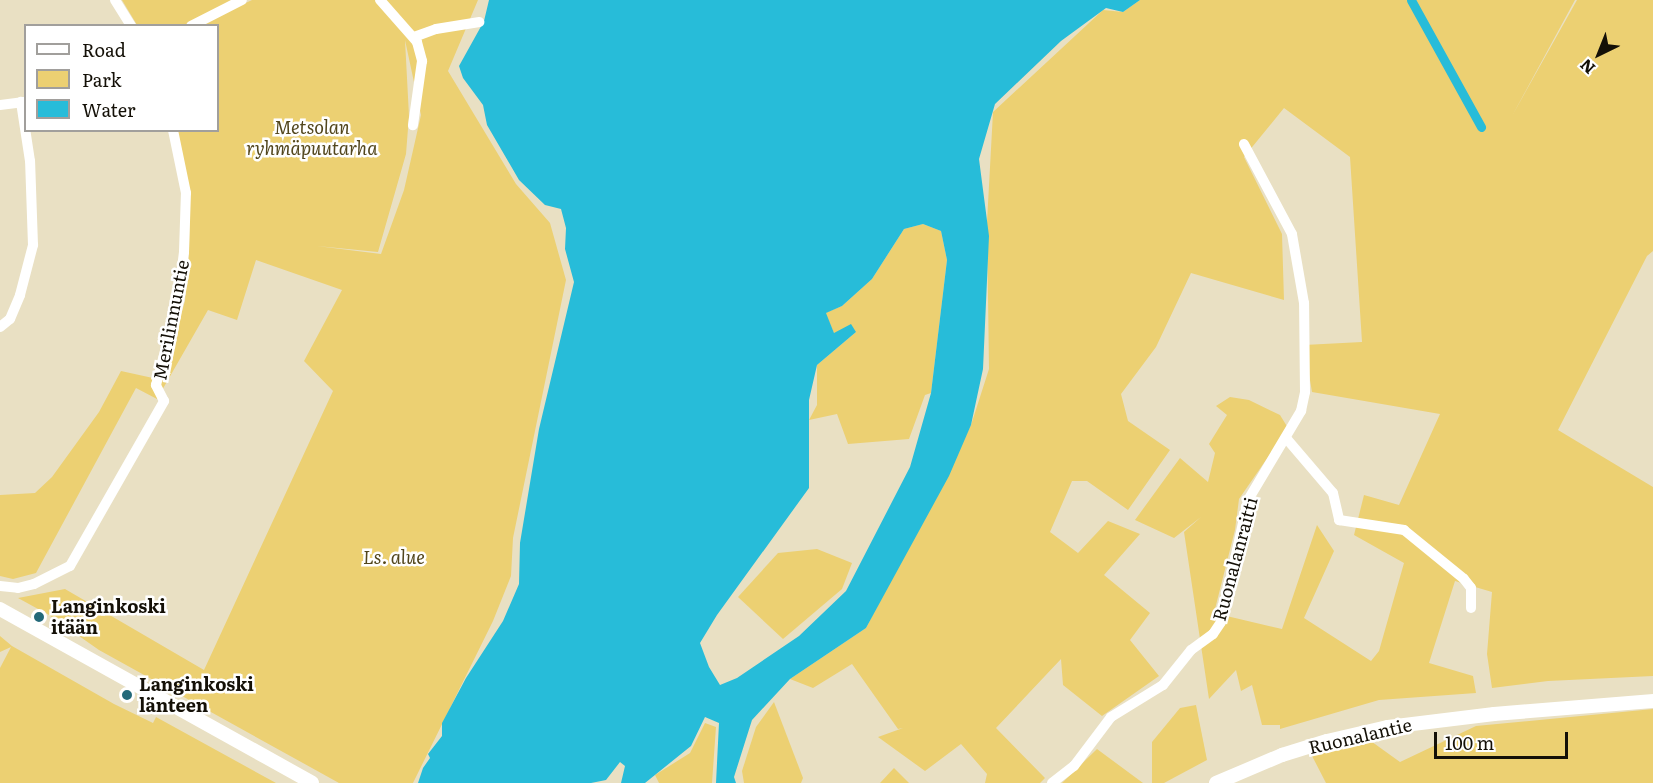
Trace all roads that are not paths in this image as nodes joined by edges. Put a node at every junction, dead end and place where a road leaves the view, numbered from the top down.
1 (115, 0) edge
2 (242, 0) edge
3 (380, 0) edge
4 (478, 22) dead end
5 (130, 24) edge
6 (195, 24) edge
7 (414, 38) junction
8 (23, 102) edge
9 (0, 105) edge
10 (413, 125) dead end
11 (27, 132) edge
12 (173, 132) edge
13 (1244, 144) dead end
14 (0, 327) edge
15 (1286, 438) junction
16 (0, 585) edge
17 (1470, 608) dead end
18 (0, 609) edge
19 (1653, 701) edge
20 (1219, 782) edge
21 (312, 783) edge
22 (1052, 783) edge

1 - 5 street
2 - 6 street
3 - 7 street
4 - 7 street
7 - 10 street
8 - 9 street
11 - 14 street
12 - 16 street, Merilinnuntie
13 - 15 street, Ruonalanraitti
15 - 17 street
15 - 22 street, Ruonalanraitti
18 - 21 street
19 - 20 street, Ruonalantie

